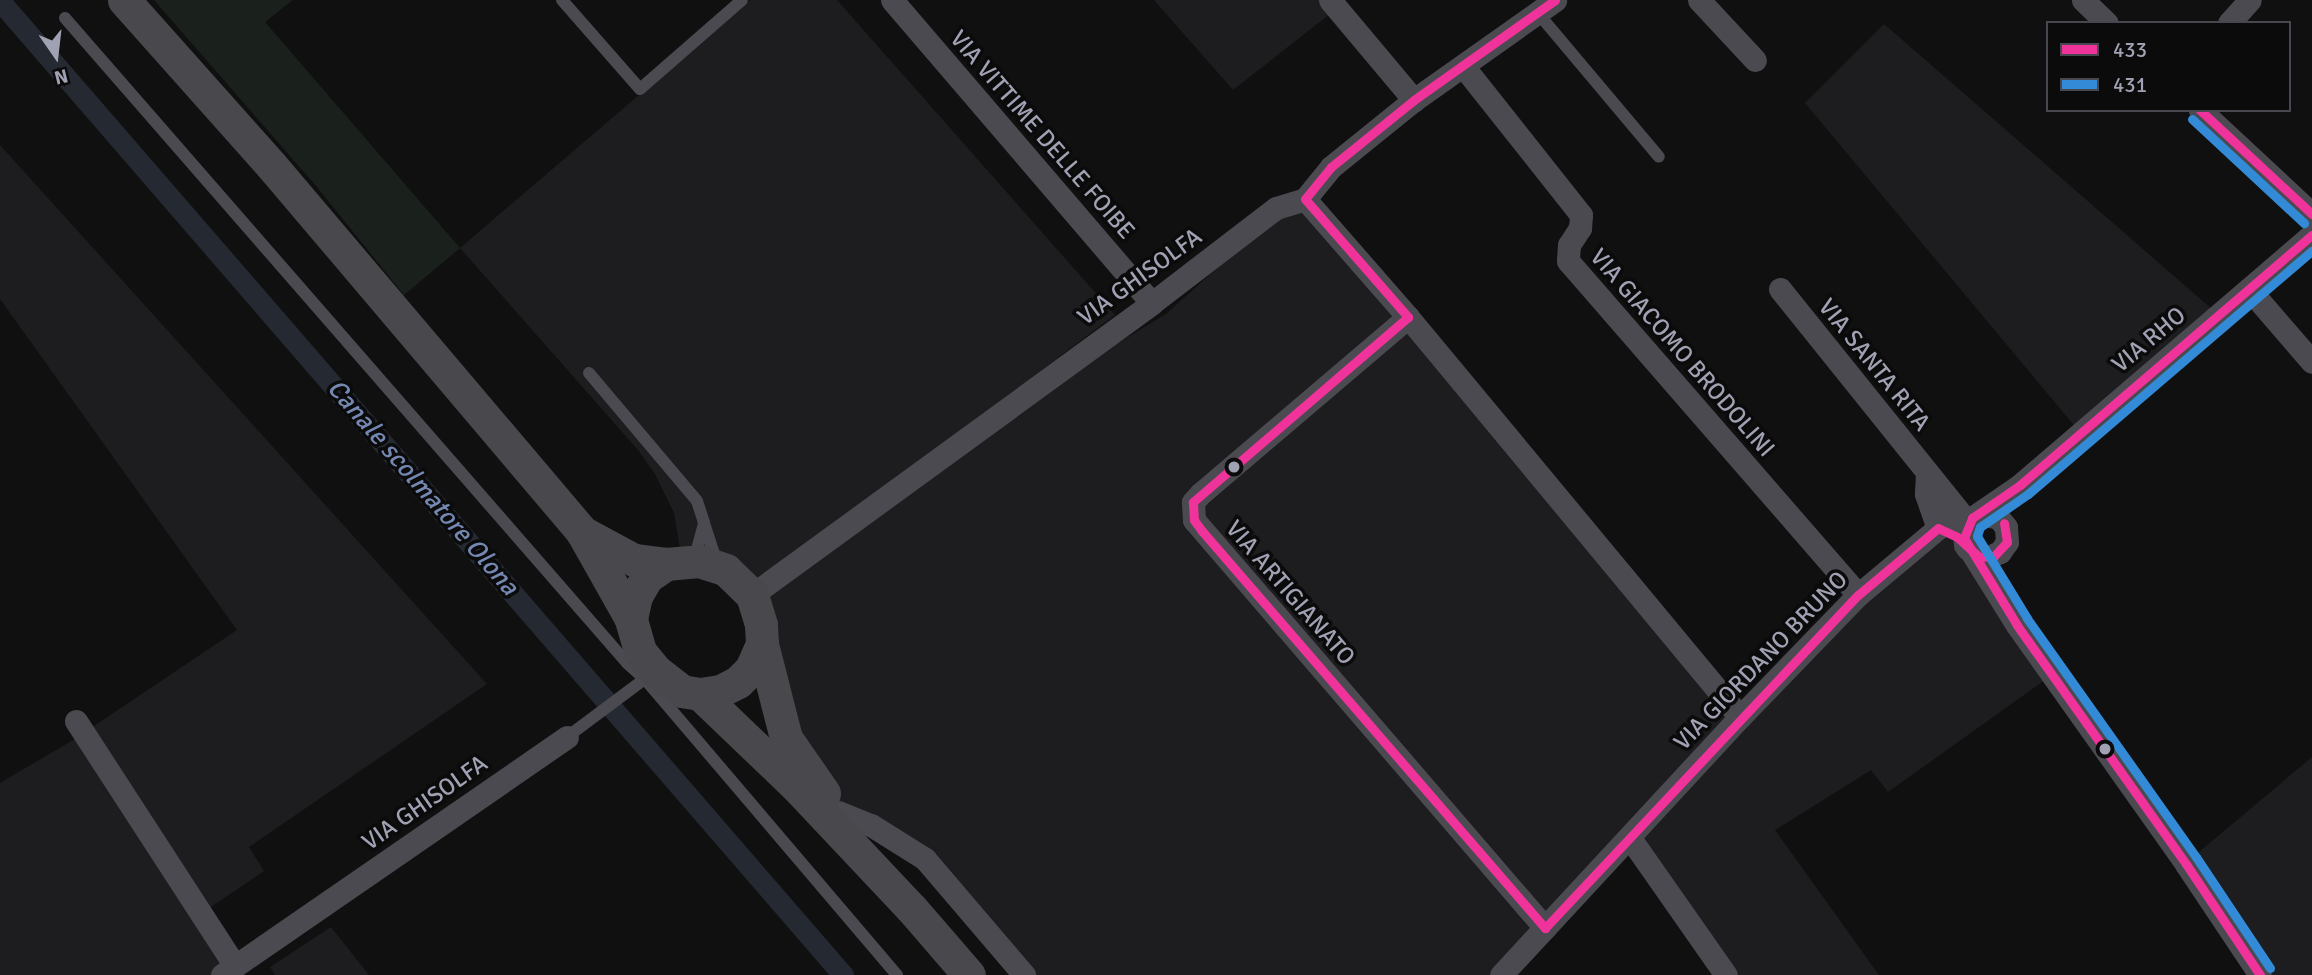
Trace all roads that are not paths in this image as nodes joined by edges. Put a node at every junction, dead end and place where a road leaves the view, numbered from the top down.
1 (124, 0) edge
2 (562, 0) edge
3 (742, 0) edge
4 (892, 0) edge
5 (1330, 0) edge
6 (1699, 0) edge
7 (2083, 0) edge
8 (2250, 0) edge
9 (1546, 6) edge
10 (65, 18) dead end
11 (2105, 21) edge
12 (2231, 21) edge
13 (1755, 60) dead end
14 (1463, 66) junction
15 (1414, 100) junction
16 (2202, 112) edge
17 (1659, 157) dead end
18 (1305, 199) junction
19 (2312, 214) edge
20 (2312, 235) edge
21 (1780, 289) dead end
22 (2249, 289) junction
23 (1152, 303) junction
24 (1408, 317) junction
25 (2312, 362) edge
26 (589, 373) dead end
27 (1927, 473) junction
28 (2020, 485) junction
29 (1972, 516) junction
30 (704, 523) junction
31 (2004, 523) junction
32 (1938, 528) junction
33 (582, 532) junction
34 (1969, 549) junction
35 (1996, 555) junction
36 (692, 565) junction
37 (752, 595) junction
38 (1858, 595) junction
39 (2005, 607) junction
40 (631, 619) junction
41 (762, 644) junction
42 (645, 680) junction
43 (700, 694) junction
44 (1740, 717) junction
45 (76, 721) dead end
46 (567, 737) joint
47 (838, 812) junction
48 (1630, 838) junction
49 (912, 909) junction
50 (1545, 928) junction
51 (229, 971) edge
52 (897, 975) edge
53 (969, 975) edge
54 (1024, 975) edge
55 (1500, 975) edge
56 (1726, 975) edge
57 (2260, 975) edge

1 - 33 main road
2 - 3 lane
4 - 23 street, VIA VITTIME DELLE FOIBE
5 - 15 street
6 - 13 street
7 - 11 street
8 - 12 street
9 - 14 street
9 - 17 lane
10 - 42 lane
14 - 15 street
14 - 38 street, VIA GIACOMO BRODOLINI
15 - 18 street
16 - 19 street
18 - 23 street, VIA GHISOLFA
18 - 24 street
20 - 22 street, VIA RHO
21 - 27 street, VIA SANTA RITA
22 - 25 street
22 - 28 street, VIA RHO
23 - 37 street, VIA GHISOLFA
24 - 44 street
24 - 50 street, VIA ARTIGIANATO
26 - 30 lane
27 - 29 street, VIA SANTA RITA
27 - 32 street
28 - 29 street, VIA RHO
28 - 31 street, VIA RHO
29 - 31 street
29 - 32 street, VIA GIORDANO BRUNO
29 - 34 street
30 - 36 lane
30 - 36 lane
31 - 35 street
32 - 34 street
32 - 38 street, VIA GIORDANO BRUNO
33 - 36 main road
33 - 40 main road
34 - 35 street
34 - 39 street
35 - 39 street
36 - 37 main road
36 - 40 main road
37 - 41 main road
38 - 44 street, VIA GIORDANO BRUNO
39 - 57 street
40 - 42 main road
41 - 43 main road
41 - 47 main road
42 - 43 main road
42 - 46 lane, VIA GHISOLFA
42 - 52 lane
43 - 49 main road
44 - 48 street, VIA GIORDANO BRUNO
45 - 51 street
46 - 51 street, VIA GHISOLFA
47 - 49 main road
47 - 54 street
48 - 50 street, VIA GIORDANO BRUNO
48 - 56 street
49 - 53 main road
50 - 55 street, VIA GIORDANO BRUNO

